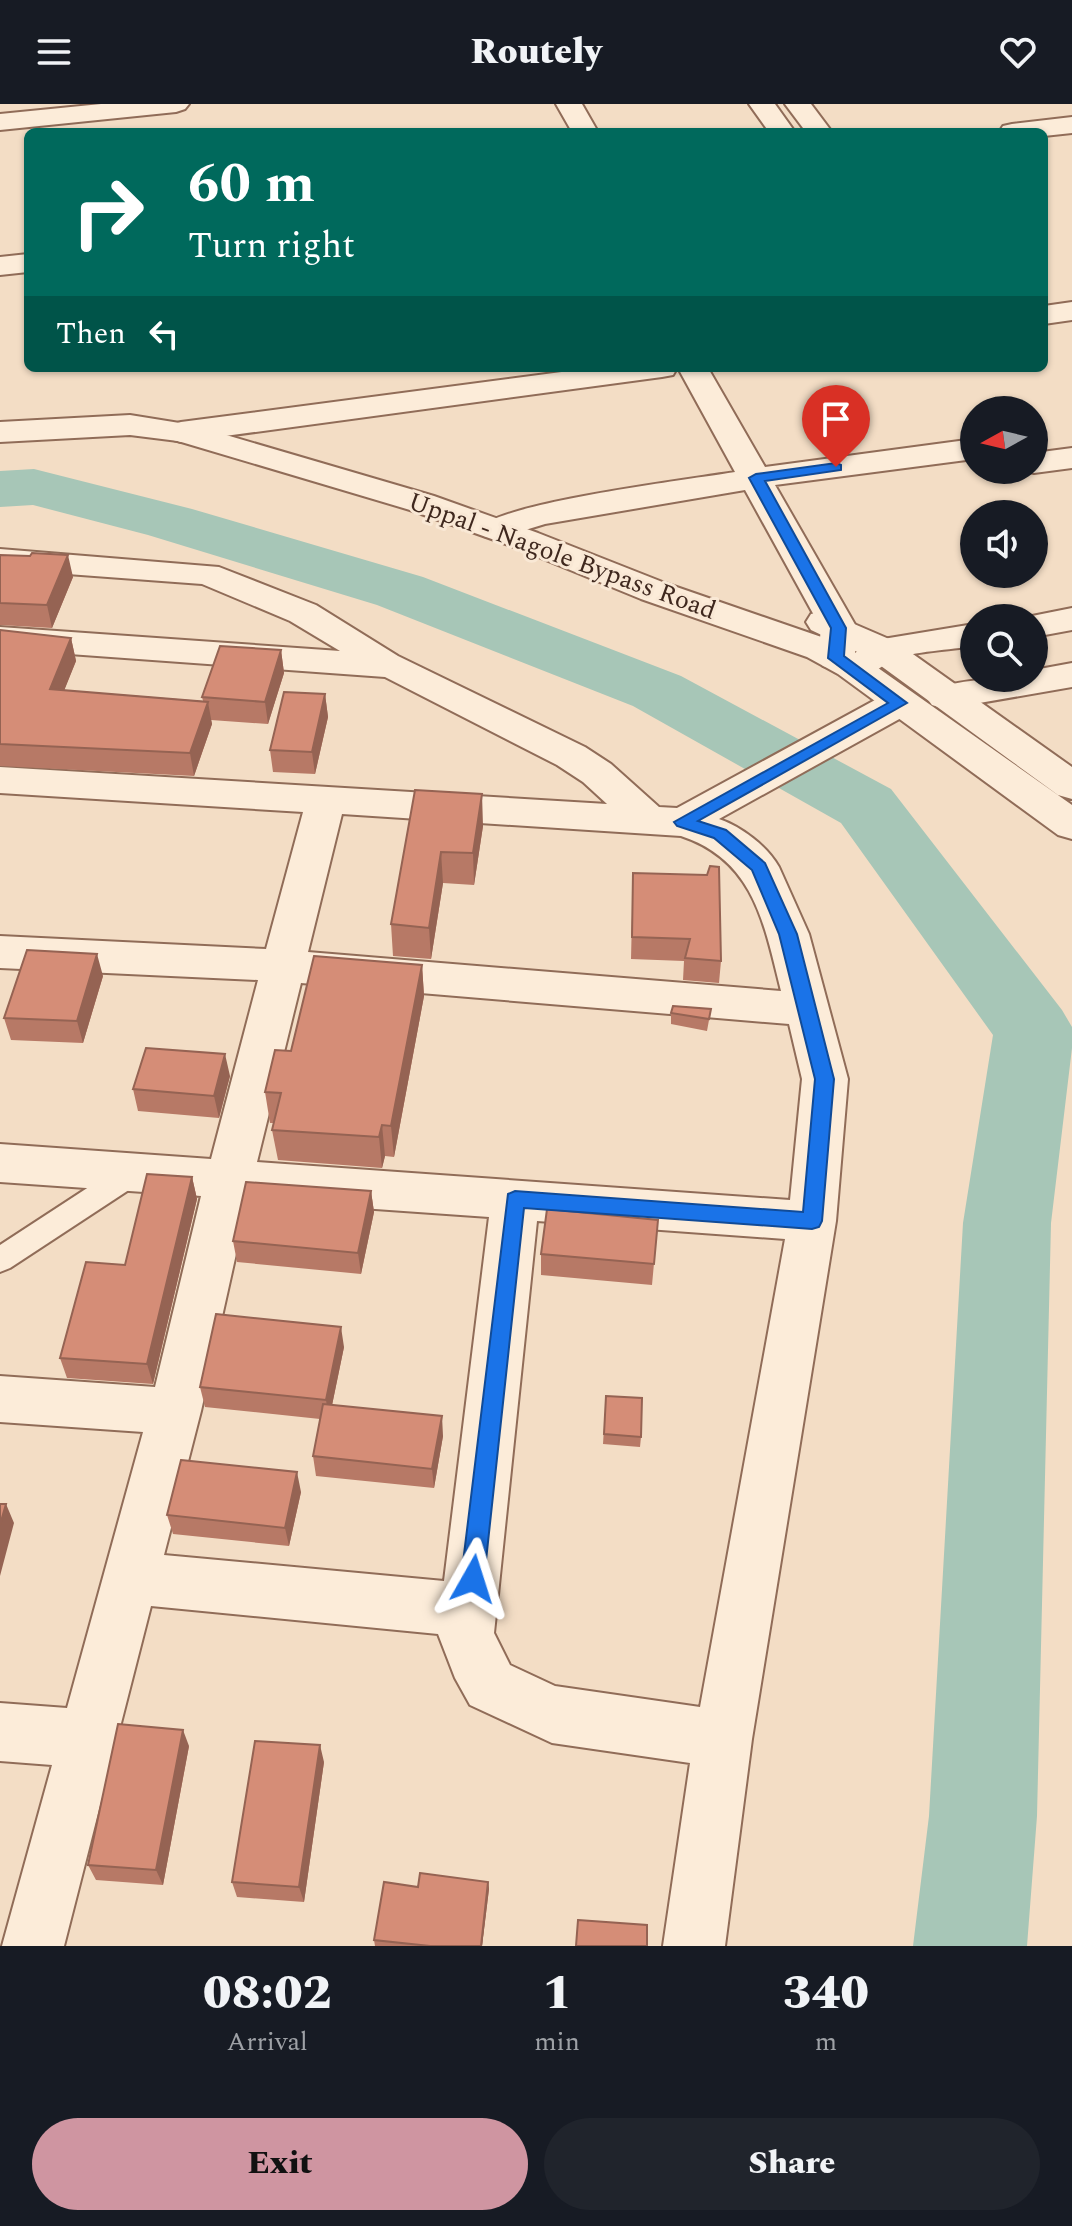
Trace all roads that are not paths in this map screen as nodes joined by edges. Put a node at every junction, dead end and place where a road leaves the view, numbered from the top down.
1 (22, 104) edge
2 (176, 104) edge
3 (569, 104) edge
4 (762, 104) edge
5 (798, 104) edge
6 (0, 106) edge
7 (129, 106) edge
8 (93, 108) edge
9 (0, 122) edge
10 (1072, 125) edge
11 (583, 128) edge
12 (779, 128) edge
13 (816, 128) edge
14 (1046, 128) edge
15 (1072, 144) edge
16 (1048, 147) edge
17 (24, 243) edge
18 (0, 246) edge
19 (24, 263) edge
20 (0, 266) edge
21 (1072, 291) edge
22 (1048, 294) edge
23 (1072, 311) edge
24 (1048, 314) edge
25 (450, 372) edge
26 (631, 372) edge
27 (696, 372) edge
28 (723, 372) edge
29 (0, 413) edge
30 (174, 422) junction
31 (226, 425) junction
32 (0, 432) edge
33 (1072, 435) edge
34 (1048, 438) edge
35 (960, 452) edge
36 (1072, 458) edge
37 (1048, 461) edge
38 (960, 472) edge
39 (775, 488) junction
40 (539, 530) junction
41 (578, 532) junction
42 (0, 559) edge
43 (1072, 619) edge
44 (1048, 623) edge
45 (0, 638) edge
46 (960, 639) edge
47 (1072, 645) edge
48 (1048, 649) edge
49 (960, 662) edge
50 (392, 666) junction
51 (872, 667) junction
52 (1072, 675) edge
53 (945, 697) junction
54 (0, 780) edge
55 (1072, 786) edge
56 (326, 799) junction
57 (684, 814) junction
58 (1072, 825) edge
59 (0, 952) edge
60 (283, 966) junction
61 (807, 1009) junction
62 (0, 1163) edge
63 (134, 1172) junction
64 (229, 1179) junction
65 (515, 1199) junction
66 (812, 1221) junction
67 (0, 1260) edge
68 (0, 1399) edge
69 (175, 1411) junction
70 (131, 1578) junction
71 (469, 1610) junction
72 (0, 1732) edge
73 (88, 1739) junction
74 (723, 1739) junction
75 (33, 1946) edge
76 (694, 1946) edge

1 - 6 street
2 - 7 street
3 - 11 street
4 - 12 street
5 - 13 street
7 - 8 street
8 - 9 street
10 - 14 street
15 - 16 street
17 - 18 street
19 - 20 street
21 - 22 street
23 - 24 street
25 - 30 street
26 - 31 street
27 - 39 street
28 - 39 street
29 - 30 street, Uppal - Nagole Bypass Road
30 - 31 street, Uppal - Nagole Bypass Road
30 - 32 street, Uppal - Nagole Bypass Road
30 - 40 street, Uppal - Nagole Bypass Road
31 - 40 street, Uppal - Nagole Bypass Road
33 - 34 street
35 - 39 street
36 - 37 street
38 - 39 street
39 - 40 street
39 - 41 street
39 - 51 street
39 - 51 street
40 - 41 street
40 - 51 street, Uppal - Nagole Bypass Road
41 - 51 street, Uppal - Nagole Bypass Road
42 - 50 street
43 - 44 street
45 - 50 street
46 - 51 street
47 - 48 street
49 - 51 street
50 - 57 street
51 - 53 street, Uppal - Nagole Bypass Road
51 - 57 street
51 - 58 street, Uppal - Nagole Bypass Road
52 - 53 street
53 - 55 street, Uppal - Nagole Bypass Road
54 - 56 street
56 - 57 street
56 - 60 street
57 - 61 street
59 - 60 street
60 - 61 street
60 - 64 street
61 - 66 street
62 - 63 street
63 - 64 street
63 - 67 lane
64 - 65 street
64 - 69 street
65 - 66 street
65 - 71 street
66 - 74 street
68 - 69 street
69 - 70 street
70 - 71 street
70 - 73 street
71 - 74 street
72 - 73 street
73 - 75 street
74 - 76 street

